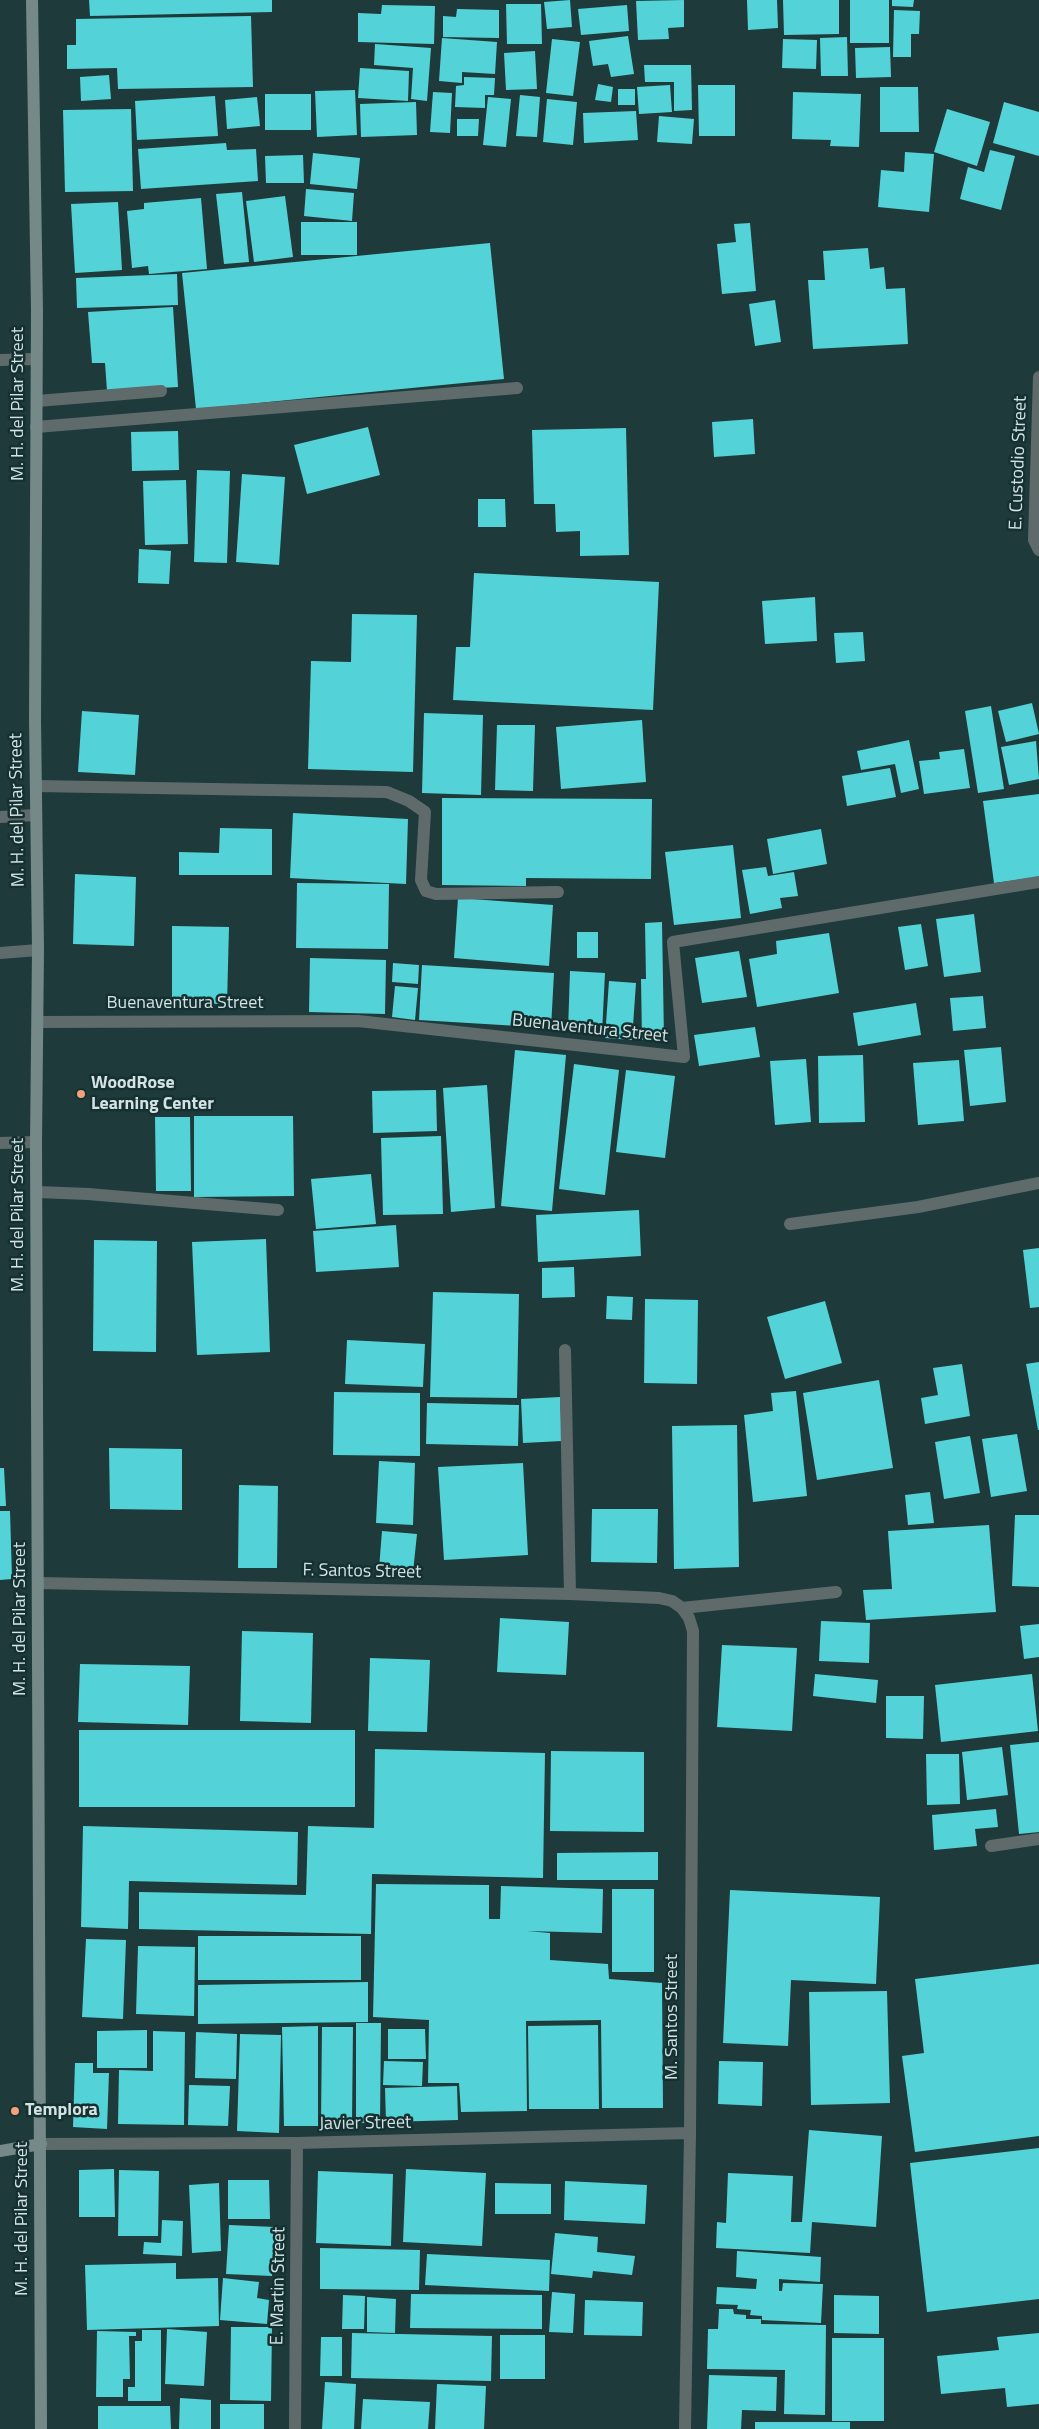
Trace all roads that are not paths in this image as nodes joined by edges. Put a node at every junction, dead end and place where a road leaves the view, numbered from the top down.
1 (32, 0) edge
2 (35, 359) junction
3 (0, 360) edge
4 (1039, 377) edge
5 (517, 388) dead end
6 (161, 391) dead end
7 (36, 401) junction
8 (36, 427) junction
9 (1039, 550) edge
10 (36, 786) junction
11 (36, 815) junction
12 (0, 817) edge
13 (1039, 882) edge
14 (558, 892) dead end
15 (38, 950) junction
16 (0, 953) edge
17 (38, 1022) junction
18 (36, 1142) junction
19 (0, 1143) edge
20 (1039, 1183) edge
21 (37, 1192) junction
22 (278, 1210) dead end
23 (790, 1224) dead end
24 (565, 1350) dead end
25 (38, 1583) junction
26 (836, 1592) dead end
27 (570, 1594) junction
28 (682, 1608) junction
29 (1039, 1839) edge
30 (992, 1846) dead end
31 (690, 2133) junction
32 (298, 2143) junction
33 (41, 2144) junction
34 (0, 2150) edge
35 (40, 2429) edge
36 (295, 2429) edge
37 (685, 2429) edge

1 - 2 main road, M. H. del Pilar Street
2 - 3 street
2 - 7 main road, M. H. del Pilar Street
4 - 9 street, E. Custodio Street
5 - 8 street
6 - 7 street
7 - 8 main road, M. H. del Pilar Street
8 - 10 main road, M. H. del Pilar Street
10 - 11 main road, M. H. del Pilar Street
10 - 14 street
11 - 12 street
11 - 15 main road, M. H. del Pilar Street
13 - 17 street, Buenaventura Street
15 - 16 street
15 - 17 main road, M. H. del Pilar Street
17 - 18 main road, M. H. del Pilar Street
18 - 19 street
18 - 21 main road, M. H. del Pilar Street
20 - 23 street
21 - 22 street
21 - 25 main road, M. H. del Pilar Street
24 - 27 street
25 - 27 street, F. Santos Street
25 - 33 main road, M. H. del Pilar Street
26 - 28 street
27 - 28 street, F. Santos Street
28 - 31 street, M. Santos Street
29 - 30 street
31 - 32 street, Javier Street
31 - 37 street, M. Santos Street
32 - 33 street, Javier Street
32 - 36 street, E. Martin Street
33 - 34 main road
33 - 35 main road, M. H. del Pilar Street

